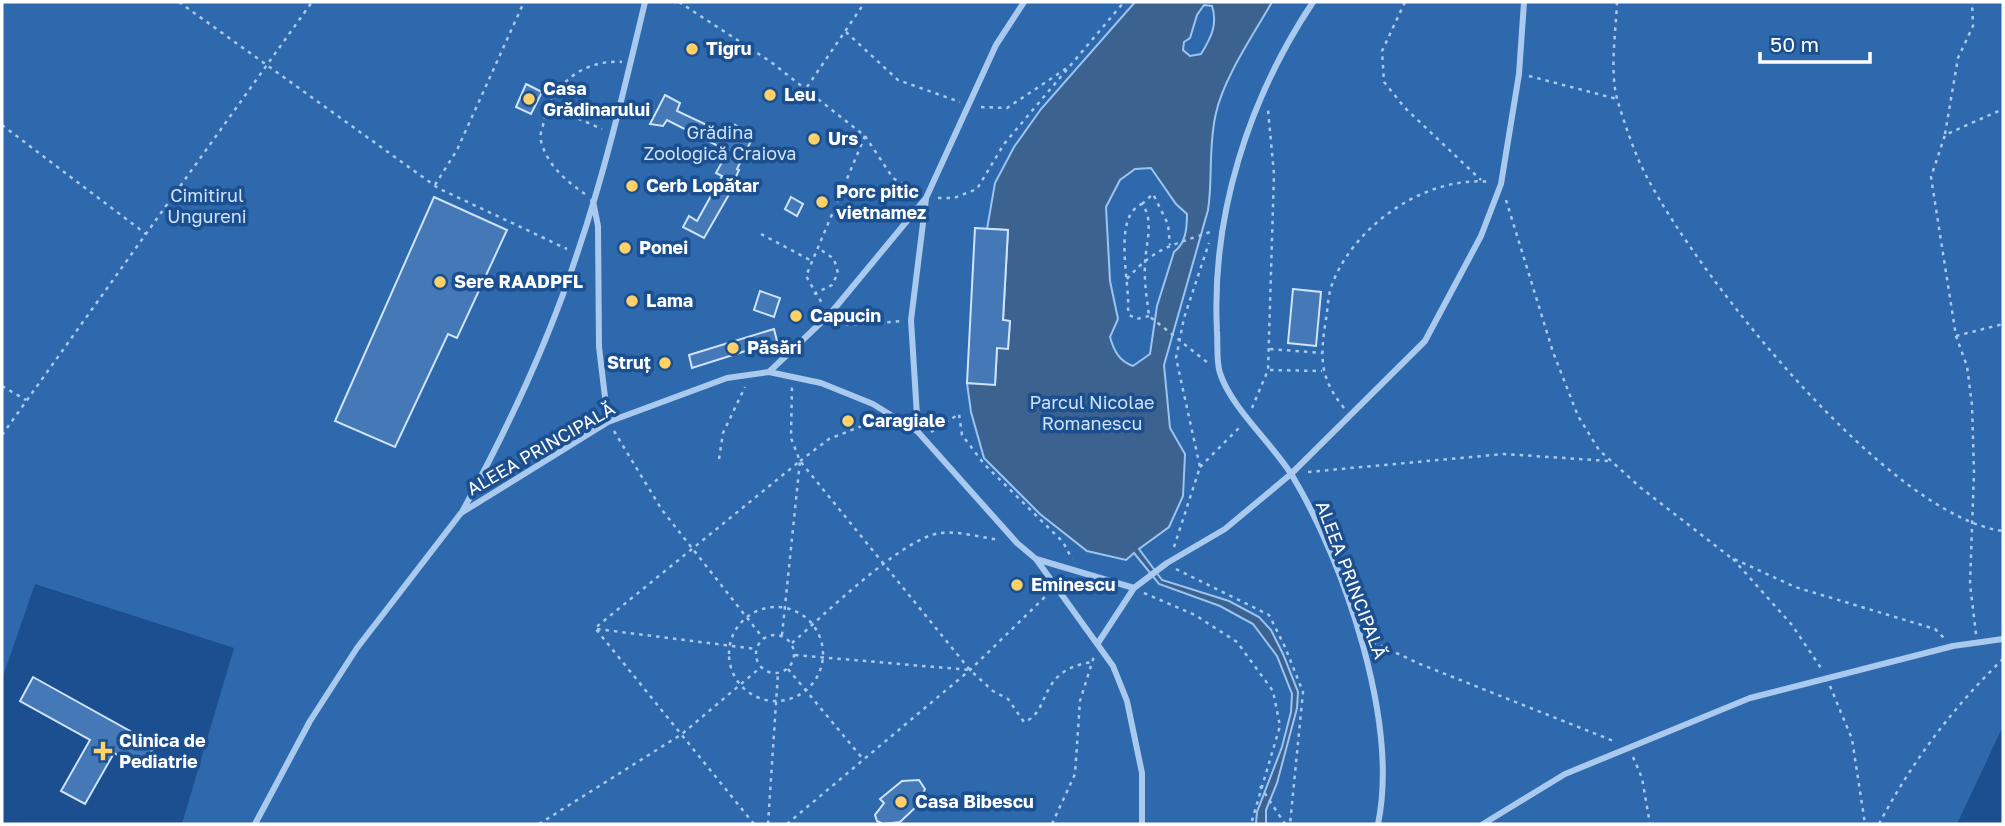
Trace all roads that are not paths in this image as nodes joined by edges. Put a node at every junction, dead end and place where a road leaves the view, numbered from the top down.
1 (645, 2) edge
2 (1024, 2) edge
3 (1313, 2) edge
4 (1524, 2) edge
5 (926, 198) junction
6 (593, 200) junction
7 (769, 372) junction
8 (608, 422) junction
9 (921, 435) junction
10 (1291, 474) junction
11 (461, 513) junction
12 (1036, 559) junction
13 (1134, 588) junction
14 (2003, 639) edge
15 (1098, 643) junction
16 (255, 824) edge
17 (1142, 824) edge
18 (1378, 824) edge
19 (1483, 824) edge

1 - 6 street
2 - 5 street
3 - 10 street, ALEEA PRINCIPALĂ
4 - 10 street
5 - 7 street
5 - 9 street
6 - 8 street
6 - 11 street
7 - 8 street, ALEEA PRINCIPALĂ
7 - 9 street
8 - 11 street, ALEEA PRINCIPALĂ
9 - 12 street
10 - 13 street
10 - 18 street, ALEEA PRINCIPALĂ
11 - 16 street, ALEEA PRINCIPALĂ
12 - 13 street
12 - 15 street
13 - 15 street
14 - 19 street
15 - 17 street

